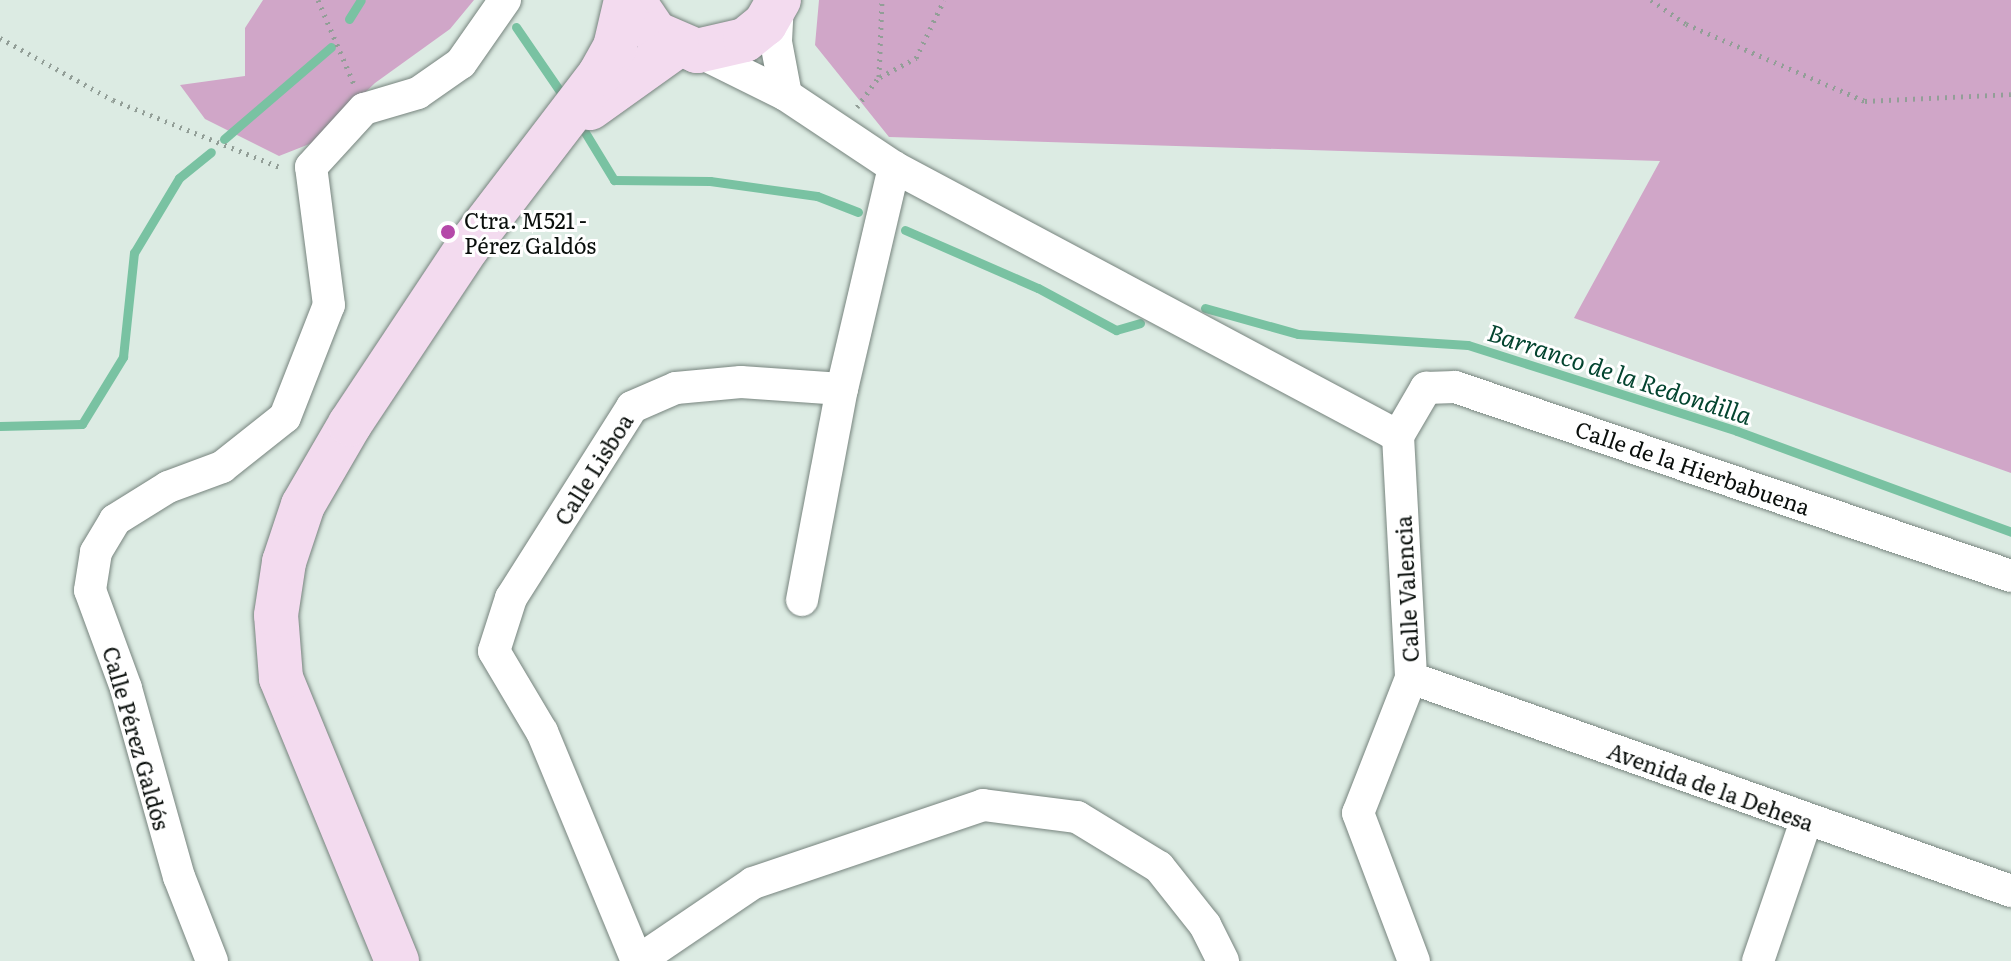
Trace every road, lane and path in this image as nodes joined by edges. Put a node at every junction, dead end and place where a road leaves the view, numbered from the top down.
1 (318, 0) edge
2 (505, 0) edge
3 (626, 0) edge
4 (633, 0) edge
5 (882, 0) edge
6 (944, 0) edge
7 (1651, 0) edge
8 (778, 2) edge
9 (0, 38) edge
10 (687, 48) junction
11 (879, 77) junction
12 (2011, 94) edge
13 (786, 95) junction
14 (364, 109) junction
15 (563, 129) junction
16 (840, 130) junction
17 (311, 167) junction
18 (894, 167) junction
19 (842, 389) junction
20 (1398, 436) junction
21 (2011, 576) edge
22 (802, 600) dead end
23 (1411, 678) junction
24 (1806, 821) junction
25 (2011, 891) edge
26 (212, 961) edge
27 (397, 961) edge
28 (638, 961) edge
29 (1223, 961) edge
30 (1414, 961) edge
31 (1758, 961) edge

1 - 14 path
2 - 14 street
3 - 15 main road
4 - 10 main road
5 - 11 path
6 - 11 path
7 - 12 path
8 - 10 main road
8 - 13 street
9 - 17 path
10 - 13 street
10 - 15 main road
11 - 16 path
13 - 16 street
14 - 17 street
15 - 27 main road
16 - 18 street
17 - 26 street, Calle Pérez Galdós
18 - 19 street
18 - 20 street
19 - 22 street
19 - 28 street, Calle Lisboa
20 - 21 street, Calle de la Hierbabuena
20 - 23 street, Calle Valencia
23 - 24 street, Avenida de la Dehesa
23 - 30 street, Calle Valencia
24 - 25 street, Avenida de la Dehesa
24 - 31 street
28 - 29 street, Calle Lisboa

